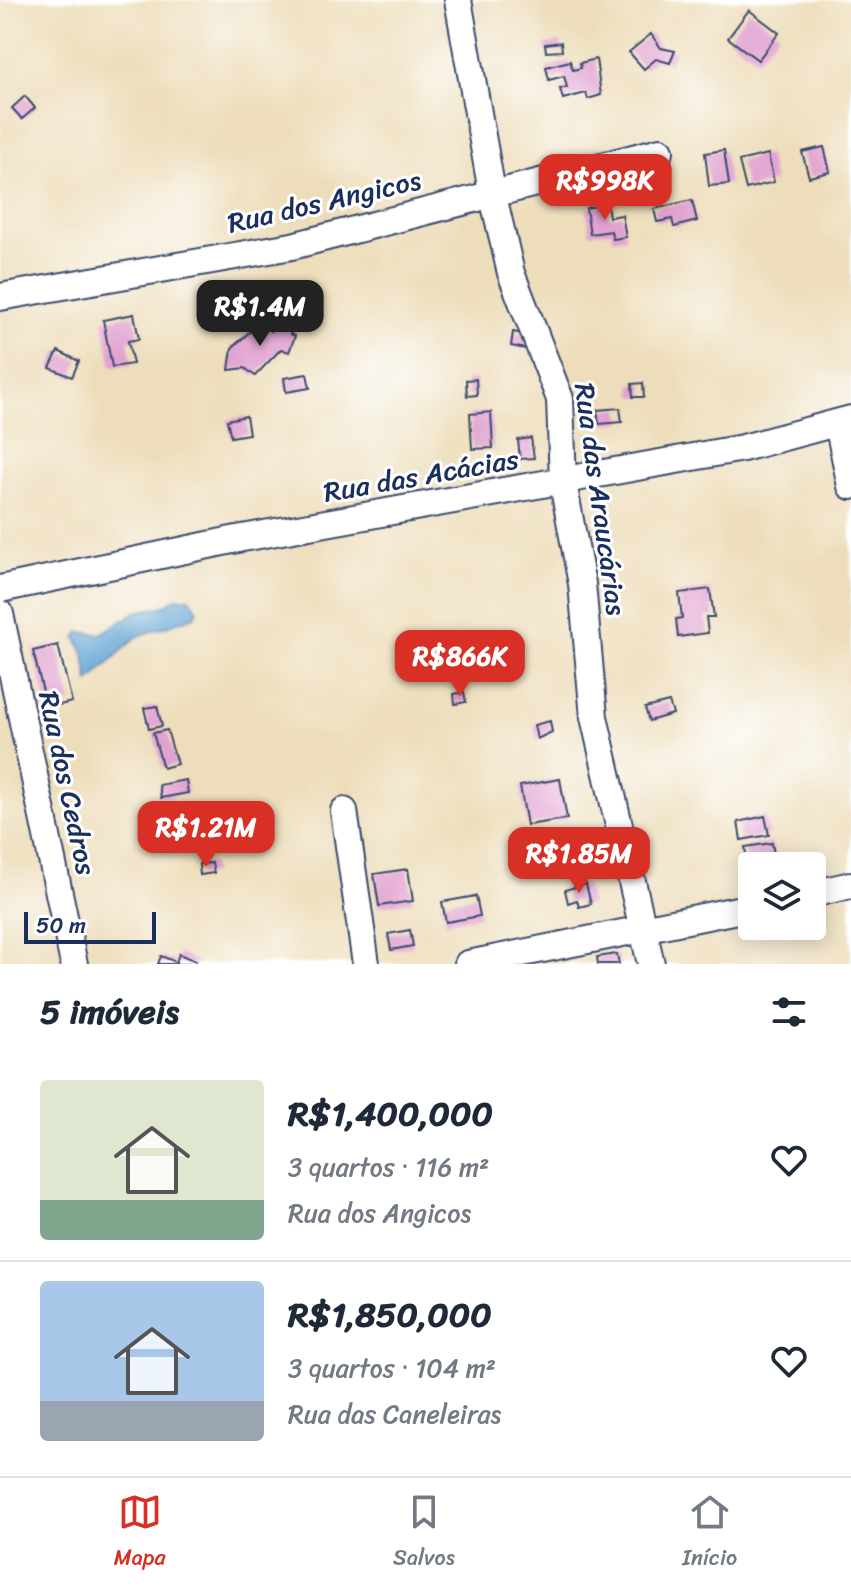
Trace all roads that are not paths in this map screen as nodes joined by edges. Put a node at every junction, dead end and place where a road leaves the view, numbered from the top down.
1 (458, 0) edge
2 (660, 151) dead end
3 (492, 192) junction
4 (0, 297) edge
5 (844, 421) edge
6 (563, 483) junction
7 (851, 486) edge
8 (0, 589) edge
9 (0, 614) edge
10 (344, 811) dead end
11 (851, 885) edge
12 (826, 891) edge
13 (738, 910) edge
14 (644, 928) junction
15 (74, 964) edge
16 (366, 964) edge
17 (468, 964) edge
18 (651, 964) edge

1 - 3 street, Rua das Araucárias
2 - 3 street, Rua dos Angicos
3 - 4 street, Rua dos Angicos
3 - 6 street, Rua das Araucárias
5 - 6 street, Rua das Acácias
5 - 7 street
6 - 8 street, Rua das Acácias
6 - 14 street, Rua das Araucárias
9 - 15 street, Rua dos Cedros
10 - 16 street
11 - 12 street
13 - 14 street
14 - 17 street
14 - 18 street, Rua das Araucárias

